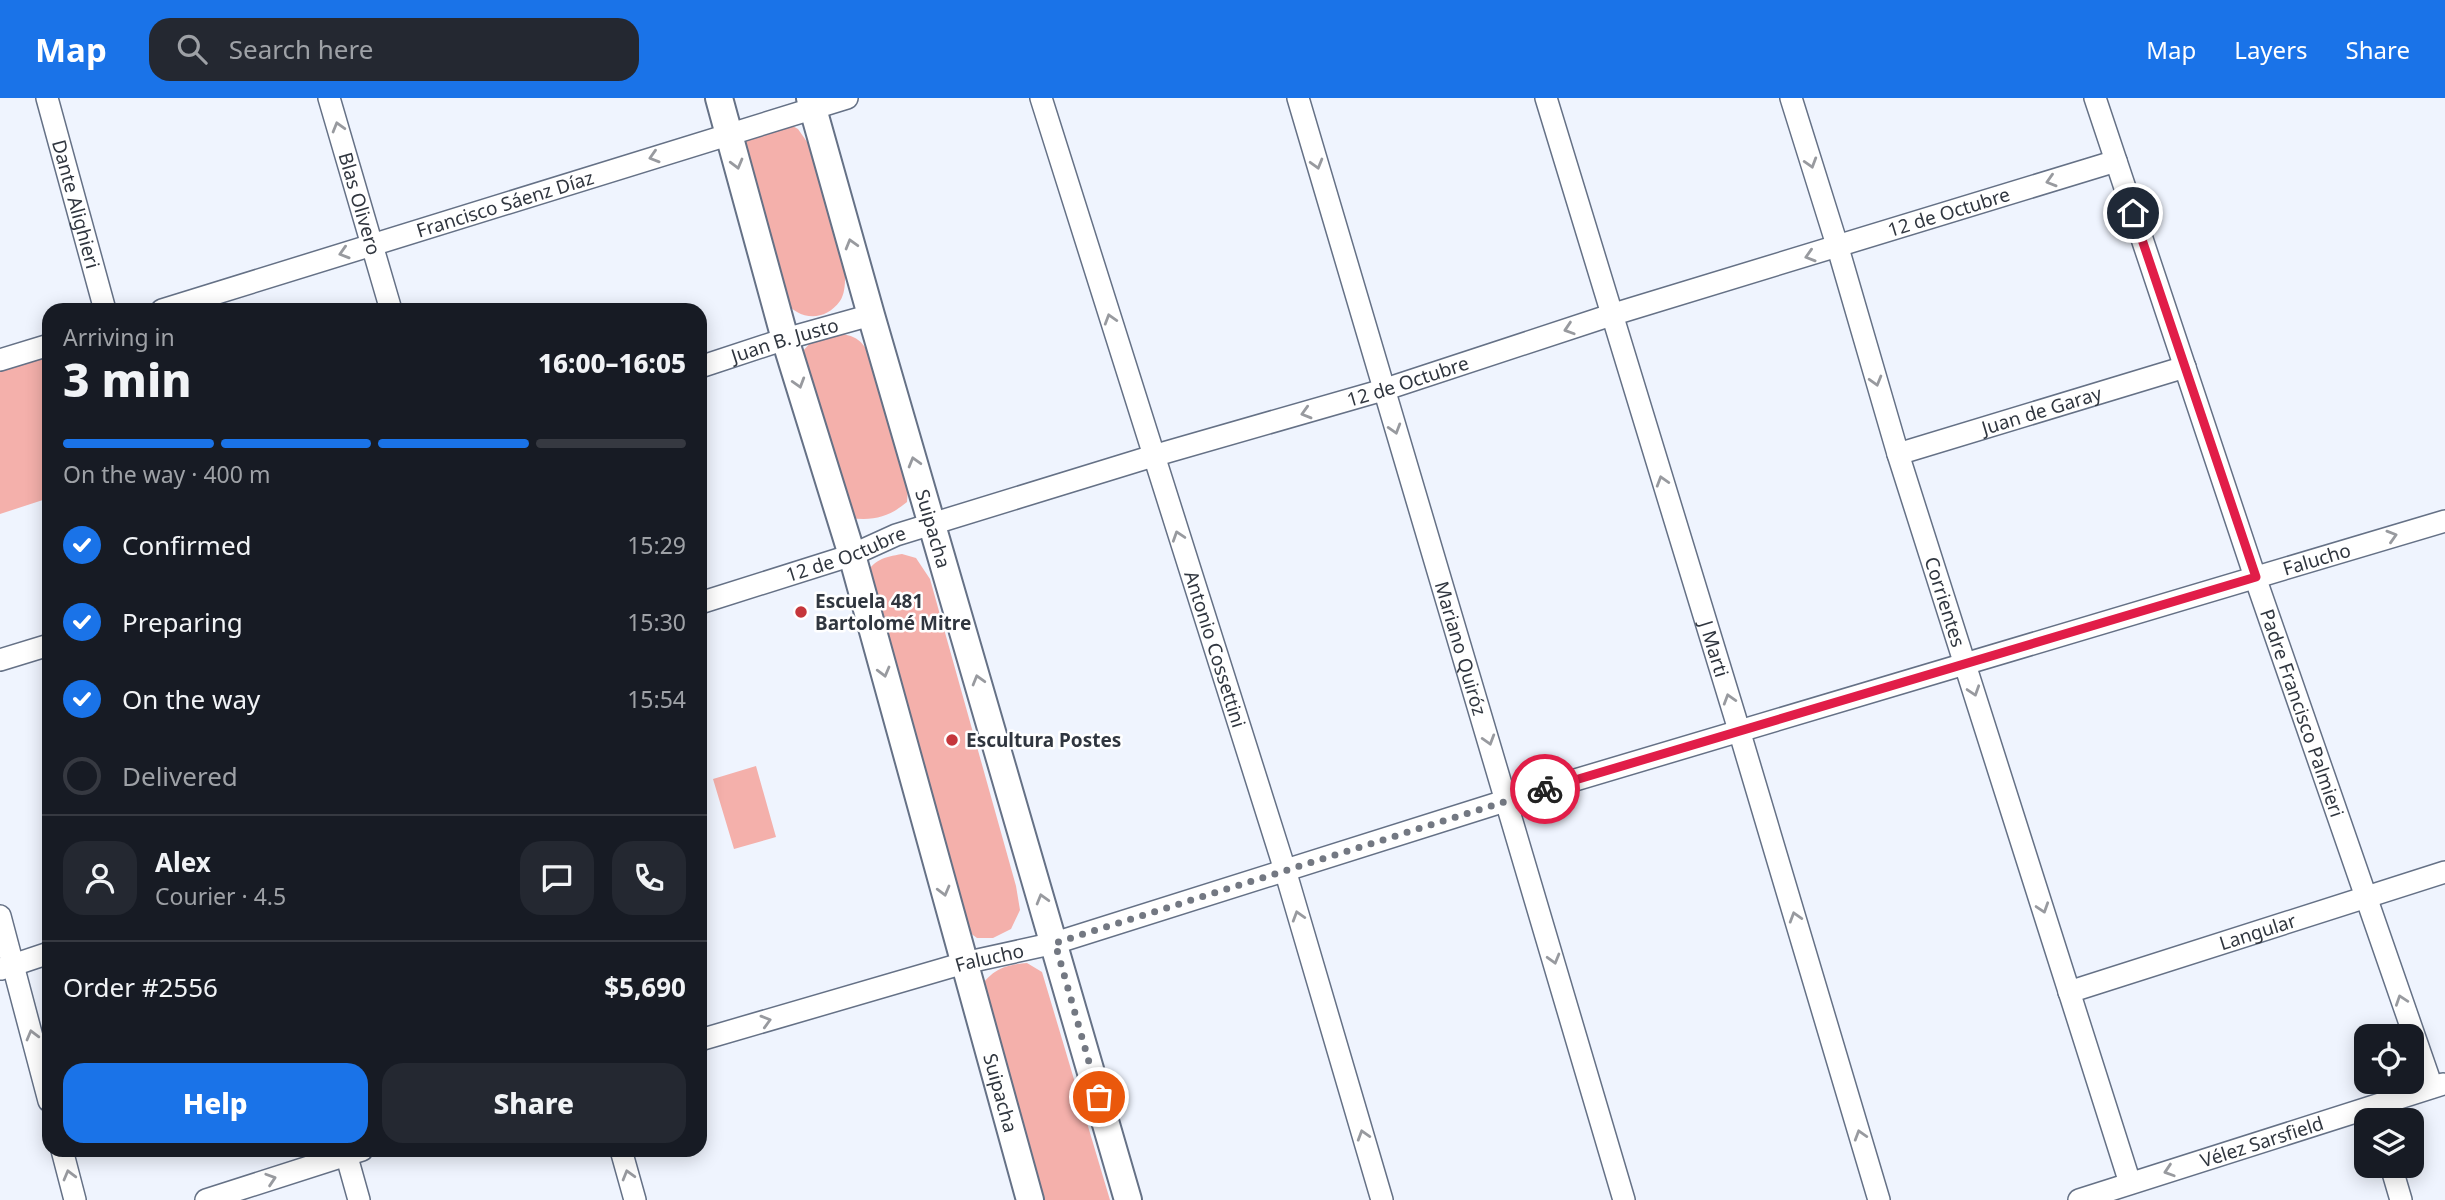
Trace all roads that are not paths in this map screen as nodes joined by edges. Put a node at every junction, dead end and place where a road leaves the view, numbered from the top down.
1 (47, 98) edge
2 (329, 98) edge
3 (719, 98) edge
4 (846, 98) edge
5 (1041, 98) edge
6 (1298, 98) edge
7 (1546, 98) edge
8 (1791, 98) edge
9 (2095, 98) edge
10 (812, 103) edge
11 (729, 134) junction
12 (2116, 161) junction
13 (372, 245) junction
14 (1838, 248) junction
15 (103, 303) edge
16 (185, 303) edge
17 (389, 303) edge
18 (871, 315) junction
19 (1611, 315) junction
20 (785, 339) junction
21 (42, 347) edge
22 (0, 360) edge
23 (707, 365) edge
24 (2185, 367) junction
25 (1383, 390) junction
26 (1898, 454) junction
27 (1153, 456) junction
28 (2445, 521) edge
29 (932, 524) junction
30 (852, 555) junction
31 (2256, 577) junction
32 (707, 601) edge
33 (42, 647) edge
34 (0, 660) edge
35 (1965, 664) junction
36 (1739, 730) junction
37 (1508, 800) junction
38 (1284, 870) junction
39 (2445, 872) edge
40 (2366, 898) junction
41 (0, 916) edge
42 (1055, 943) junction
43 (42, 955) edge
44 (964, 963) junction
45 (6, 967) edge
46 (2069, 992) junction
47 (707, 1038) edge
48 (42, 1079) edge
49 (2439, 1085) edge
50 (2387, 1108) edge
51 (2354, 1119) edge
52 (64, 1157) edge
53 (337, 1157) edge
54 (353, 1157) edge
55 (623, 1157) edge
56 (2395, 1178) edge
57 (2130, 1183) junction
58 (75, 1200) edge
59 (206, 1200) edge
60 (359, 1200) edge
61 (635, 1200) edge
62 (1030, 1200) edge
63 (1128, 1200) edge
64 (1382, 1200) edge
65 (1624, 1200) edge
66 (1879, 1200) edge
67 (2079, 1200) edge
68 (2401, 1200) edge

1 - 15 street, Dante Alighieri
13 -> 2 street, Blas Olivero
3 - 11 street, Suipacha
4 - 10 street, Francisco Sáenz Díaz
27 -> 5 street, Antonio Cossettini
6 -> 25 street, Mariano Quiróz
7 - 19 street, J Marti
8 -> 14 street, Corrientes
9 - 12 street, Padre Francisco Palmieri
10 - 11 street, Francisco Sáenz Díaz
18 -> 10 street, Suipacha
11 -> 13 street, Francisco Sáenz Díaz
11 -> 20 street, Suipacha
12 -> 14 street, 12 de Octubre
12 - 24 street, Padre Francisco Palmieri
13 -> 16 street, Francisco Sáenz Díaz
13 - 17 street, Blas Olivero
14 -> 19 street, 12 de Octubre
14 -> 26 street, Corrientes
18 - 20 street, Juan B. Justo
29 -> 18 street, Suipacha
19 -> 25 street, 12 de Octubre
36 -> 19 street, J Marti
20 - 23 street, Juan B. Justo
20 -> 30 street, Suipacha
21 - 22 street
24 - 26 street, Juan de Garay
24 - 31 street, Padre Francisco Palmieri
25 -> 27 street, 12 de Octubre
25 -> 37 street, Mariano Quiróz
26 - 35 street, Corrientes
27 - 29 street, 12 de Octubre
38 -> 27 street, Antonio Cossettini
31 -> 28 street, Falucho
29 - 30 street, 12 de Octubre
42 -> 29 street, Suipacha
30 - 32 street, 12 de Octubre
30 -> 44 street, Suipacha
31 - 35 street, Falucho
31 - 40 street, Padre Francisco Palmieri
33 - 34 street
35 - 36 street, Falucho
35 -> 46 street, Corrientes
36 - 37 street, Falucho
66 -> 36 street, J Marti
37 - 38 street, Falucho
37 -> 65 street, Mariano Quiróz
38 - 42 street, Falucho
64 -> 38 street, Antonio Cossettini
39 - 40 street, Langular
40 - 46 street, Langular
49 -> 40 street, Padre Francisco Palmieri
41 - 45 street
42 - 44 street, Falucho
42 - 63 street, Suipacha
43 - 45 street
47 -> 44 street, Falucho
44 - 62 street, Suipacha
48 -> 45 street
46 - 57 street, Corrientes
49 - 50 street, Vélez Sarsfield
51 -> 57 street, Vélez Sarsfield
58 -> 52 street
59 -> 53 street
54 - 60 street
61 -> 55 street
56 - 68 street
57 - 67 street, Vélez Sarsfield

